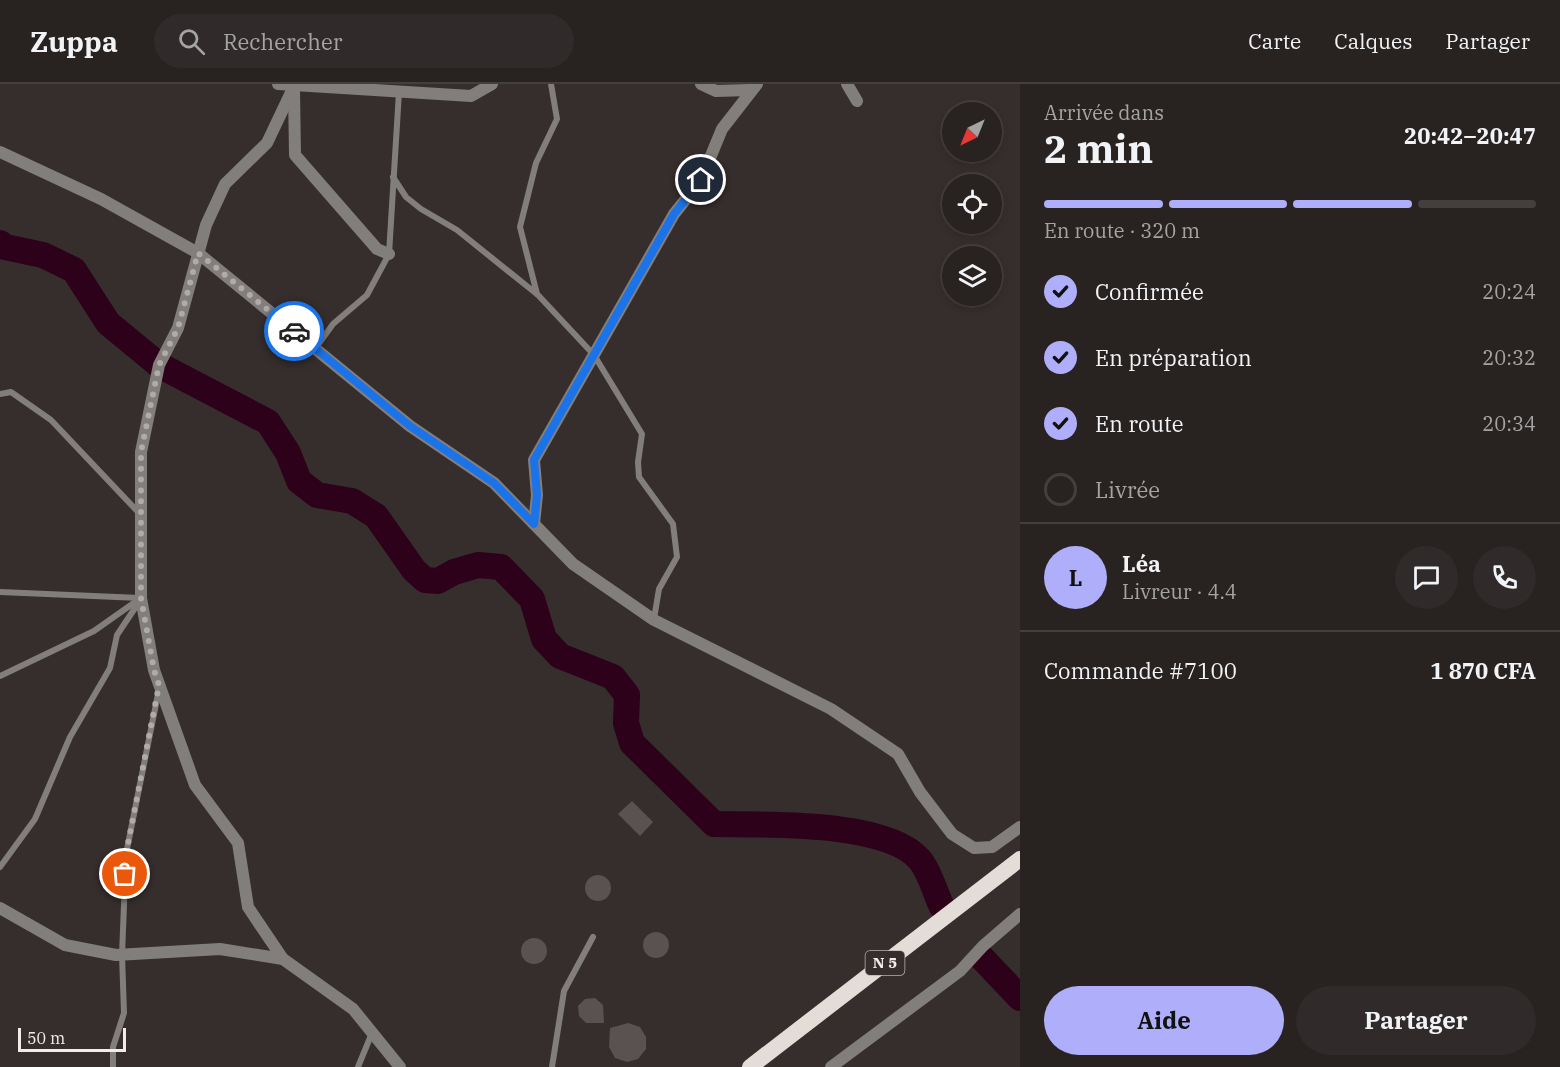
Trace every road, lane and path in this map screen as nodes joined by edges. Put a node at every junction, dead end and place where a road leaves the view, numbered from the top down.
1 (278, 84) edge
2 (294, 84) edge
3 (492, 84) edge
4 (551, 84) edge
5 (701, 84) edge
6 (847, 84) edge
7 (753, 87) edge
8 (399, 92) junction
9 (858, 101) dead end
10 (0, 152) edge
11 (393, 177) junction
12 (198, 253) junction
13 (389, 254) junction
14 (538, 295) junction
15 (315, 349) junction
16 (594, 356) junction
17 (0, 394) edge
18 (141, 516) junction
19 (534, 524) junction
20 (0, 592) edge
21 (141, 598) junction
22 (654, 620) junction
23 (0, 676) edge
24 (159, 685) junction
25 (1020, 826) edge
26 (1020, 859) edge
27 (0, 867) edge
28 (0, 908) edge
29 (1020, 914) edge
30 (593, 938) dead end
31 (122, 955) junction
32 (283, 959) junction
33 (372, 1033) junction
34 (113, 1067) edge
35 (358, 1067) edge
36 (400, 1067) edge
37 (552, 1067) edge
38 (750, 1067) edge
39 (831, 1067) edge

1 - 2 street
2 - 8 street
2 - 12 street
2 - 13 street
3 - 8 street
4 - 14 lane
5 - 7 street
6 - 9 street
7 - 16 street
8 - 11 lane
10 - 12 street
11 - 13 lane
11 - 14 lane
12 - 15 street
12 - 18 street
13 - 15 lane
14 - 16 lane
15 - 19 street
16 - 19 street
16 - 22 lane
17 - 18 lane
18 - 21 street
19 - 22 street
20 - 21 lane
21 - 23 lane
21 - 24 street
21 - 27 lane
22 - 25 street
24 - 31 lane
24 - 32 street
26 - 38 highway, N 5
28 - 31 street
29 - 39 street
30 - 37 lane
31 - 32 street
31 - 34 lane
32 - 33 street
33 - 35 lane
33 - 36 street

